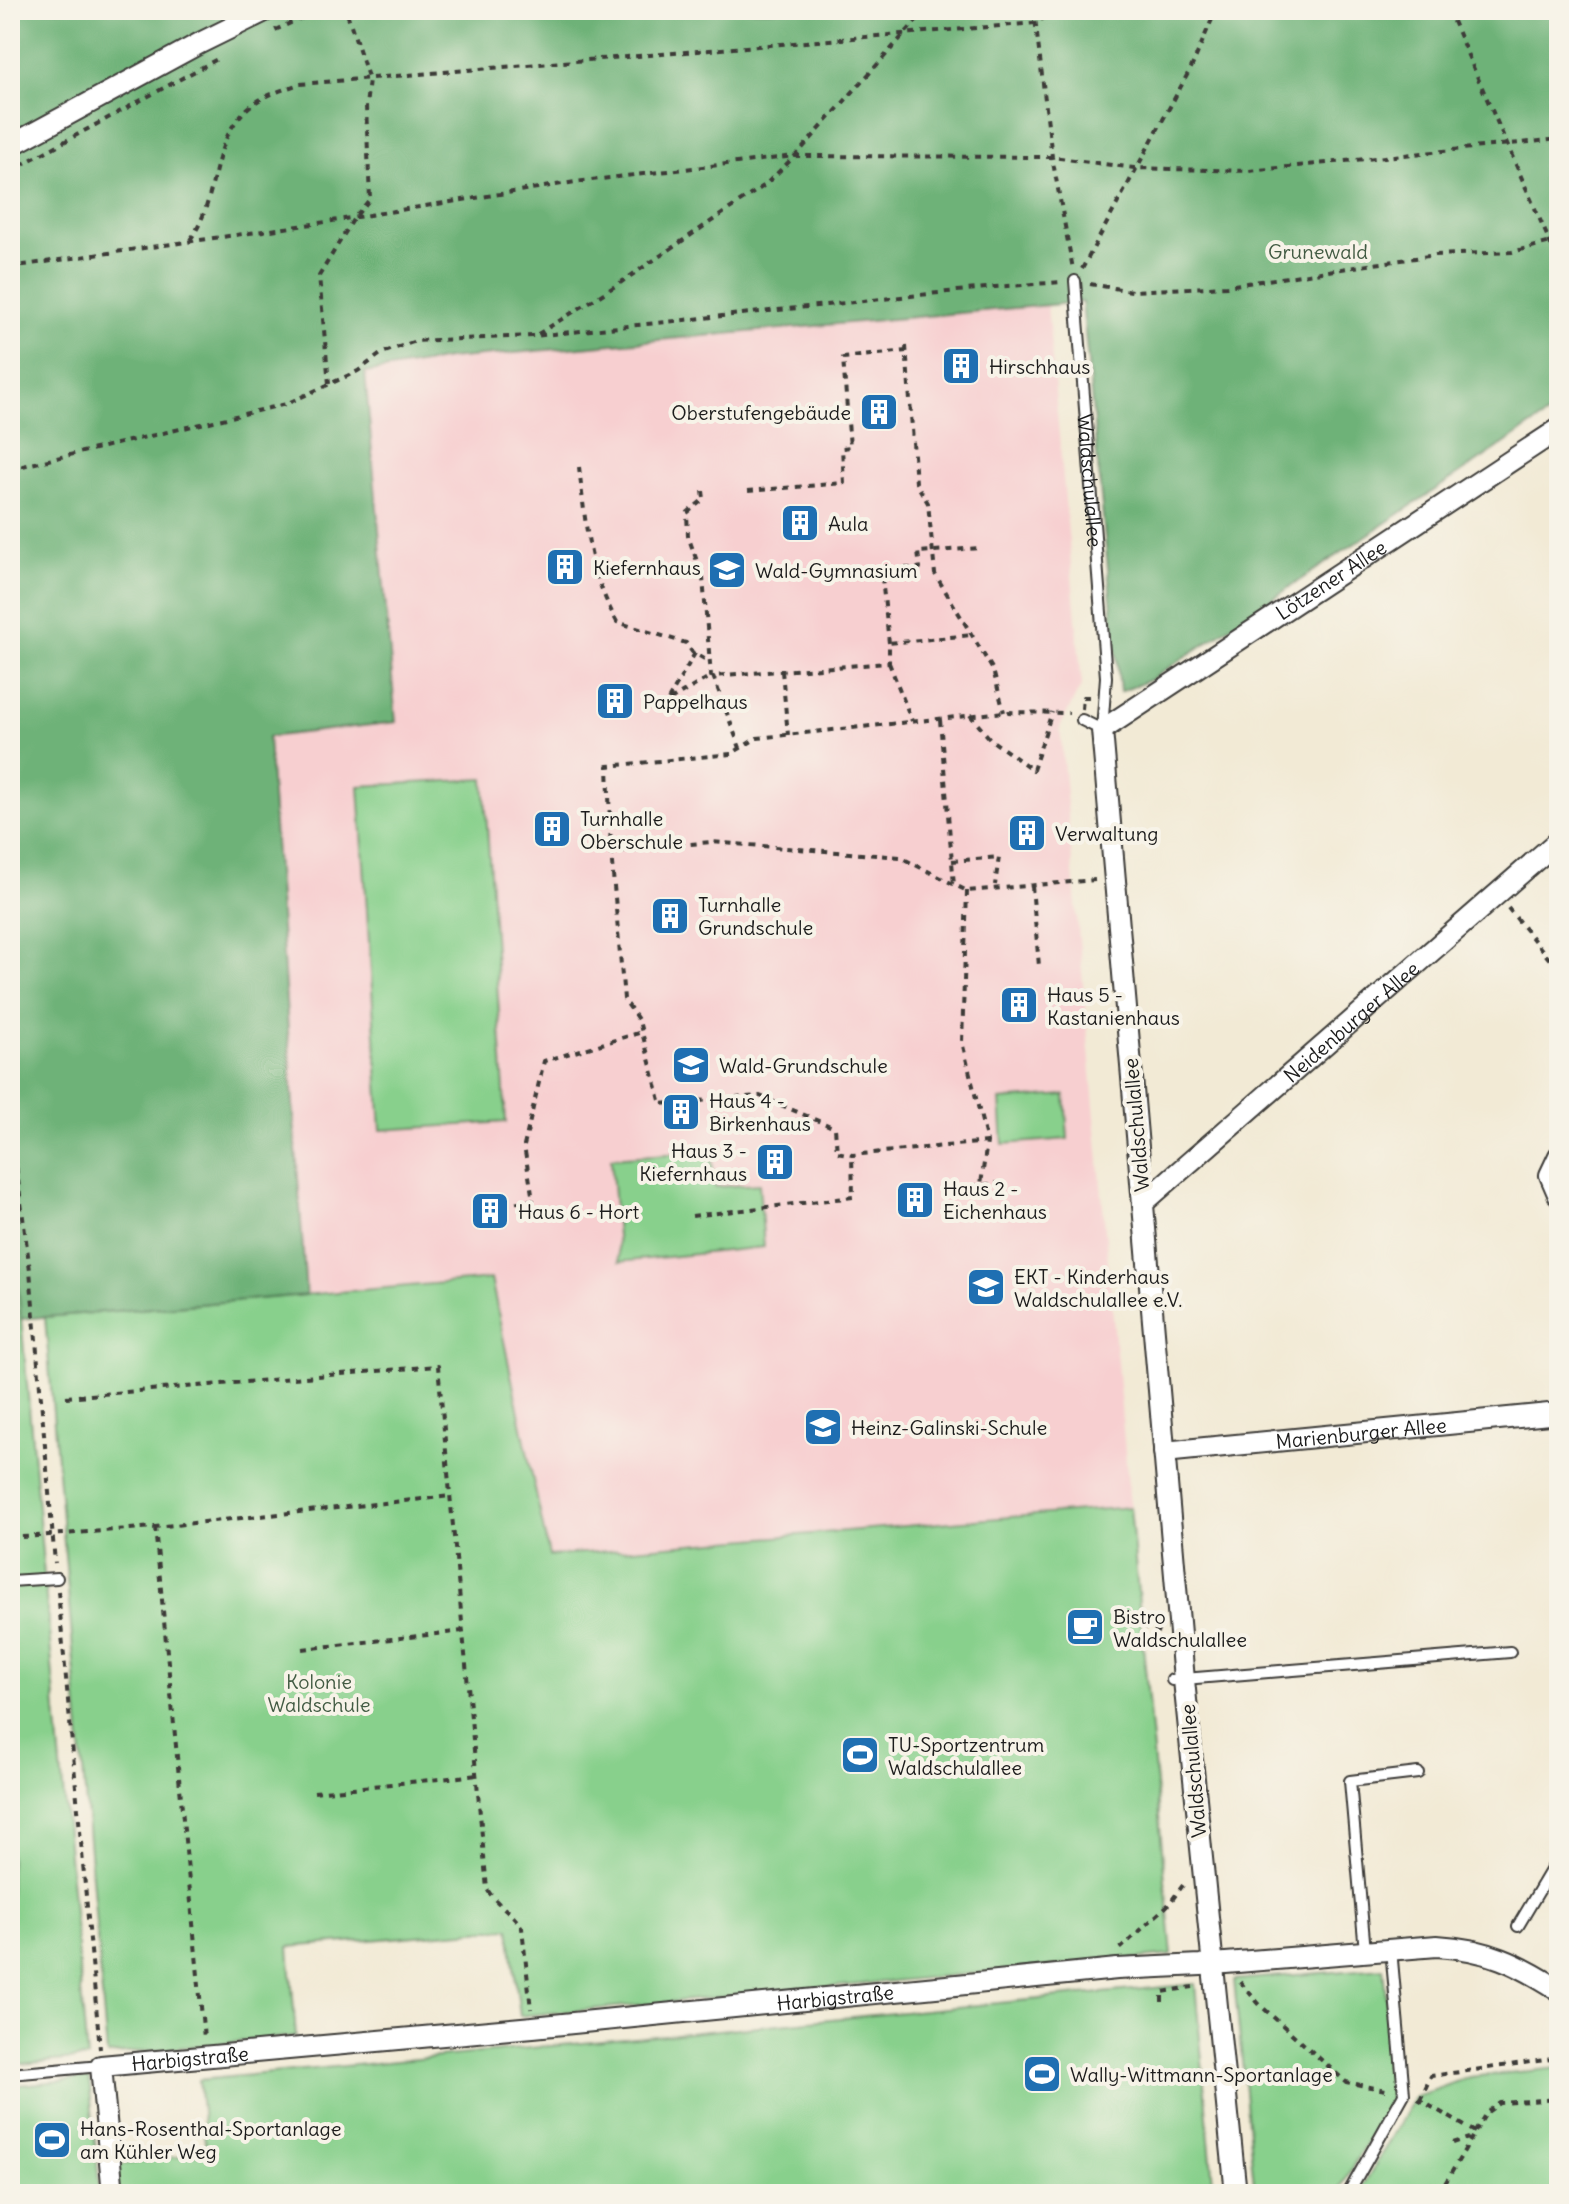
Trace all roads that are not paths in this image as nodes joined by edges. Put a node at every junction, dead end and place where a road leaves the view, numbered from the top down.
1 (267, 10) edge
2 (10, 146) edge
3 (1075, 281) road end
4 (1559, 429) edge
5 (1082, 720) road end
6 (1102, 730) junction
7 (1559, 840) edge
8 (1559, 1156) edge
9 (1559, 1196) edge
10 (1143, 1203) junction
11 (1559, 1413) edge
12 (1164, 1452) junction
13 (57, 1578) road end
14 (10, 1581) edge
15 (1510, 1652) dead end
16 (1178, 1680) junction
17 (1418, 1773) dead end
18 (1559, 1857) edge
19 (1518, 1926) dead end
20 (1391, 1949) junction
21 (1365, 1951) junction
22 (1207, 1972) junction
23 (1559, 1990) edge
24 (101, 2066) junction
25 (10, 2074) edge
26 (113, 2194) edge
27 (1236, 2194) edge
28 (1348, 2194) edge

1 - 2 street
3 - 6 lane, Waldschulallee
4 - 6 street, Lötzener Allee
5 - 6 lane
6 - 10 street, Waldschulallee
7 - 10 street, Neidenburger Allee
8 - 9 street
10 - 12 street, Waldschulallee
11 - 12 street, Marienburger Allee
12 - 16 street, Waldschulallee
13 - 14 lane
15 - 16 lane
16 - 22 street, Waldschulallee
17 - 21 lane
18 - 19 lane
20 - 21 street, Harbigstraße
20 - 23 street, Harbigstraße
20 - 28 lane
21 - 22 street, Harbigstraße
22 - 24 street, Harbigstraße
22 - 27 street, Waldschulallee
24 - 25 lane
24 - 26 street

